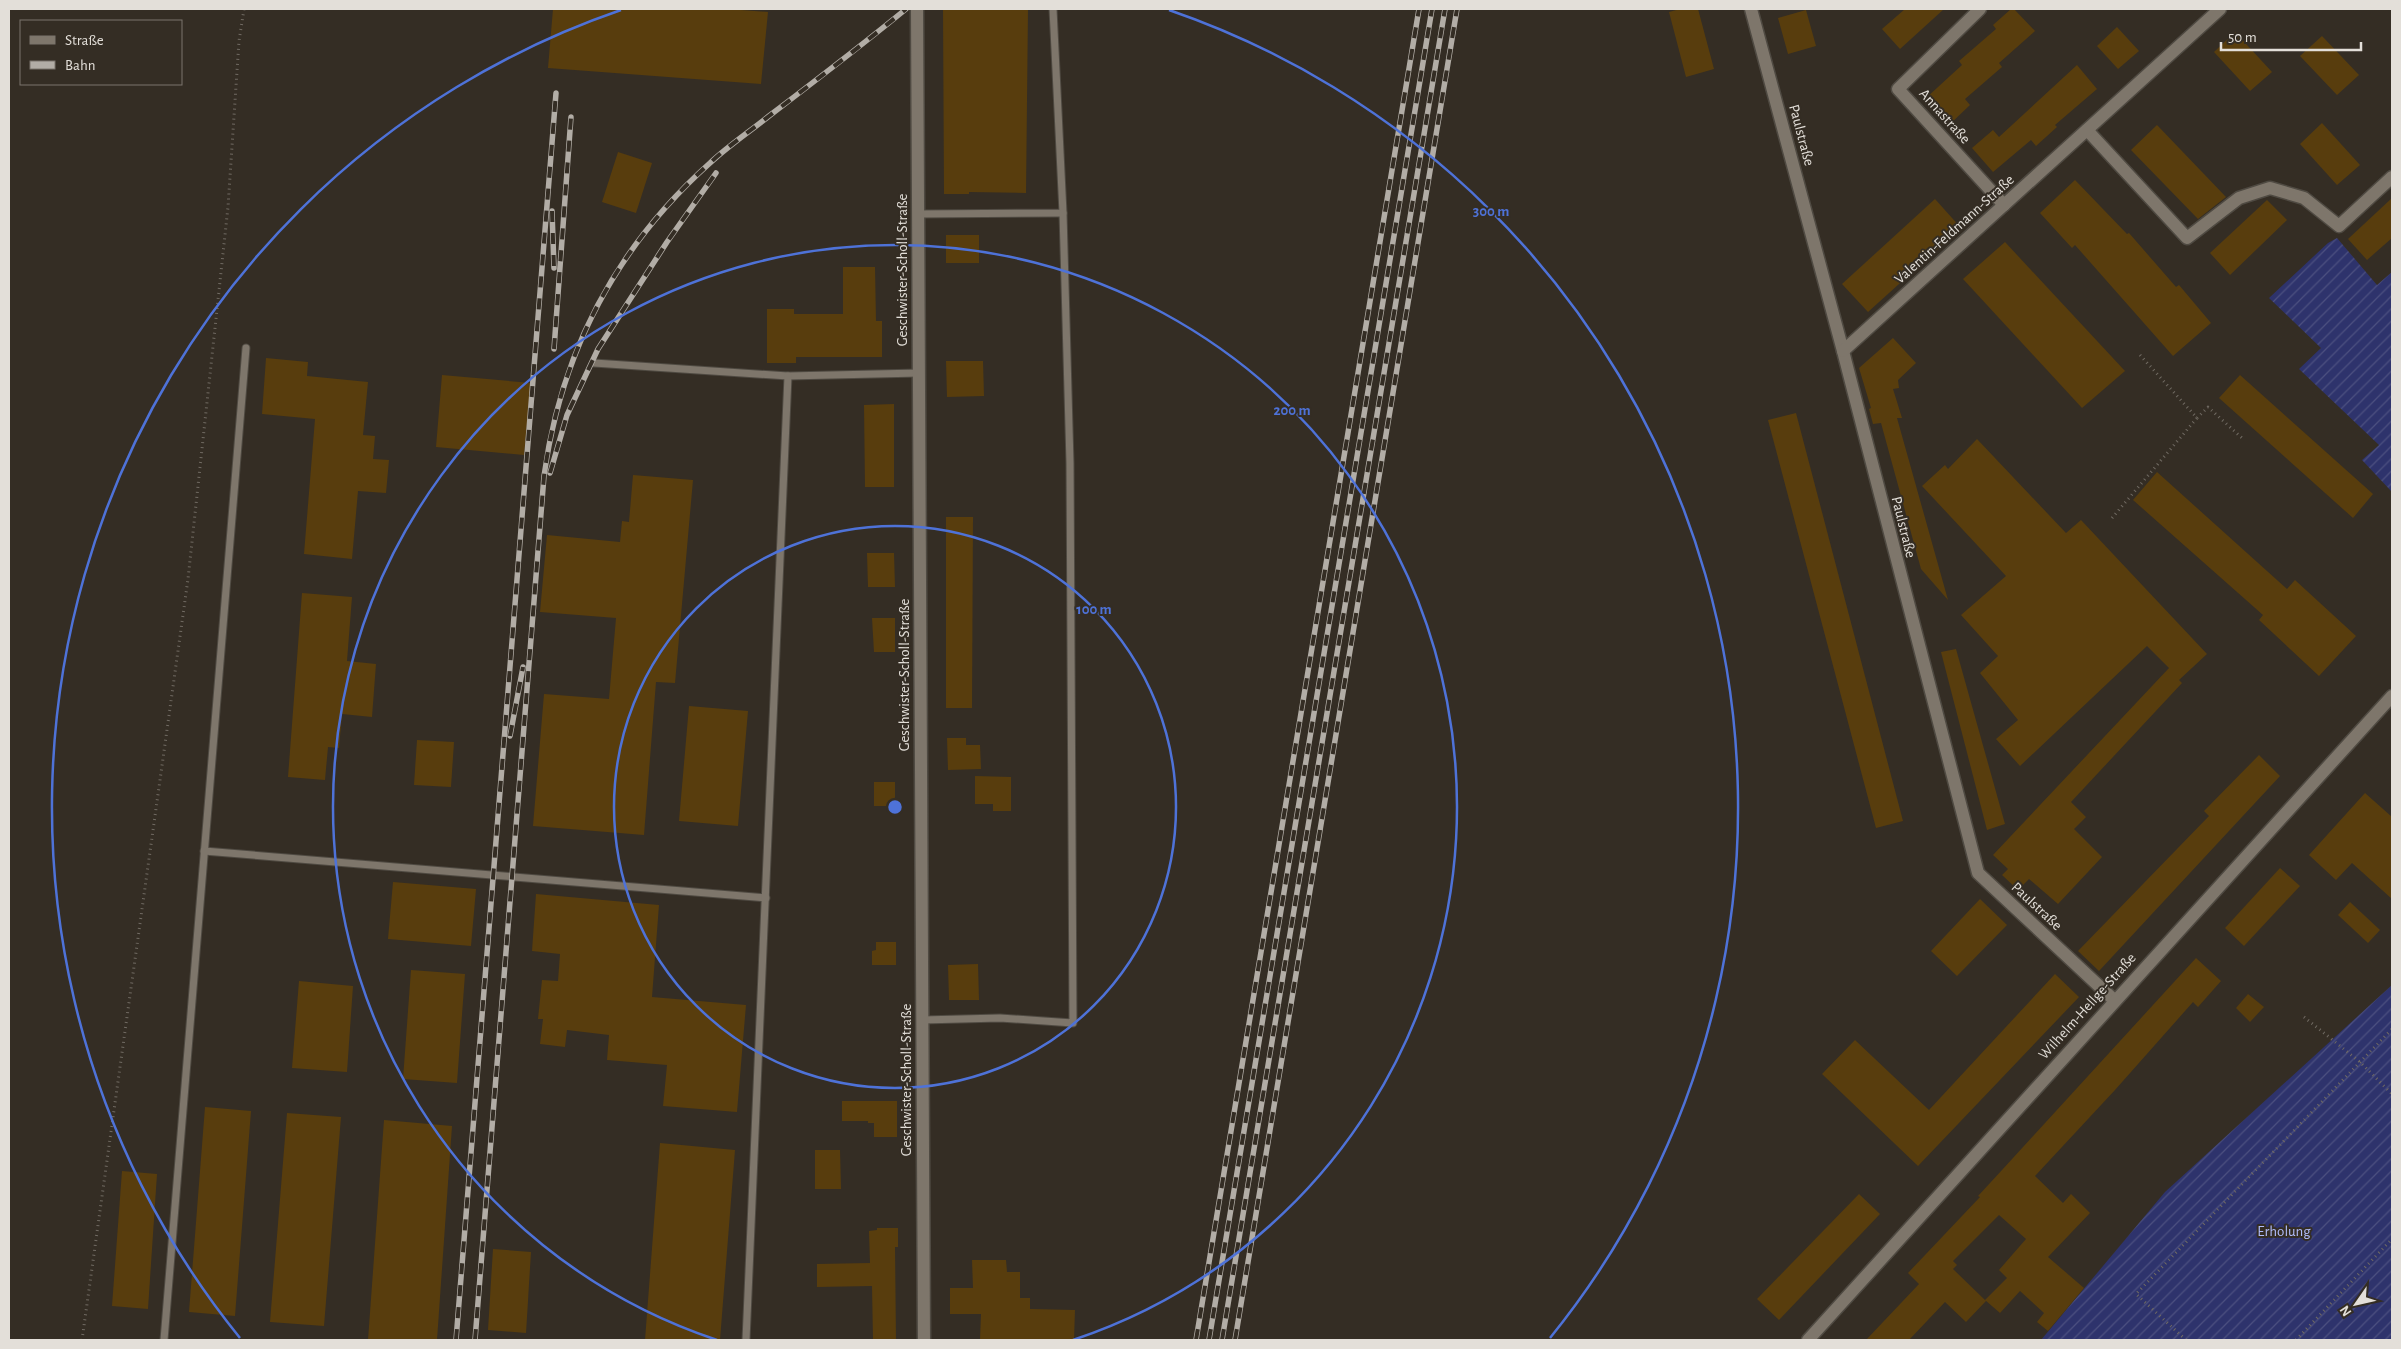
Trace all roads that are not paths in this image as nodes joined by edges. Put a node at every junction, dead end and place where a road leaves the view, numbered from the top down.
1 (917, 9) edge
2 (1053, 9) edge
3 (1751, 9) edge
4 (1980, 9) edge
5 (2220, 9) edge
6 (2087, 130) junction
7 (2392, 177) edge
8 (2004, 205) junction
9 (918, 214) junction
10 (1062, 214) junction
11 (246, 348) dead end
12 (1843, 352) junction
13 (594, 363) dead end
14 (919, 373) junction
15 (788, 376) junction
16 (2392, 696) edge
17 (204, 851) junction
18 (766, 898) junction
19 (2114, 1000) junction
20 (922, 1020) junction
21 (164, 1340) edge
22 (746, 1340) edge
23 (924, 1340) edge
24 (1808, 1340) edge

1 - 9 street, Geschwister-Scholl-Straße
2 - 10 lane
3 - 12 street, Paulstraße
4 - 8 street, Annastraße
5 - 6 street, Valentin-Feldmann-Straße
6 - 7 street
6 - 8 street, Valentin-Feldmann-Straße
8 - 12 street, Valentin-Feldmann-Straße
9 - 10 lane
9 - 14 street, Geschwister-Scholl-Straße
10 - 20 lane
11 - 17 lane
12 - 19 street, Paulstraße
13 - 15 lane
14 - 15 lane
14 - 20 street, Geschwister-Scholl-Straße
15 - 18 lane
16 - 19 street, Wilhelm-Hellge-Straße
17 - 18 lane
17 - 21 lane
18 - 22 lane
19 - 24 street, Wilhelm-Hellge-Straße
20 - 23 street, Geschwister-Scholl-Straße

